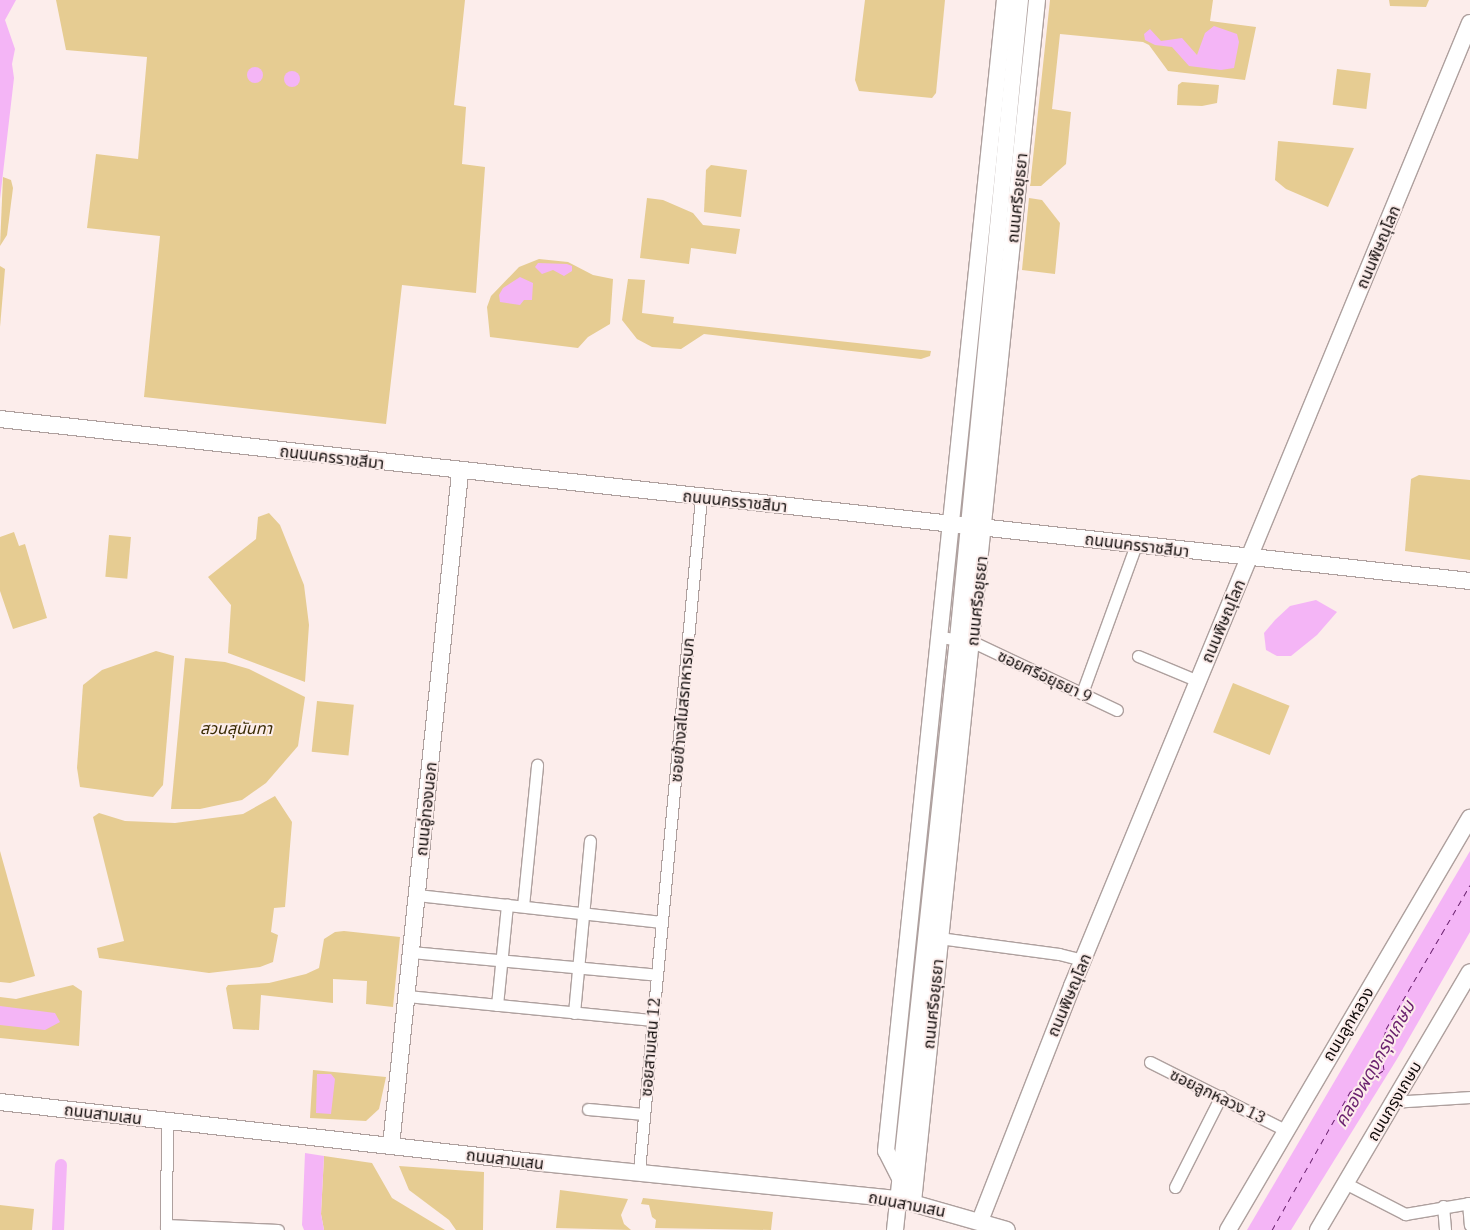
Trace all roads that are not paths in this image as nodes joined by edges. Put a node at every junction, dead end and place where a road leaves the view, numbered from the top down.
1 (1005, 0) edge
2 (1020, 0) edge
3 (1037, 0) edge
4 (1470, 23) edge
5 (992, 119) junction
6 (1009, 120) junction
7 (1002, 189) junction
8 (984, 199) junction
9 (979, 248) junction
10 (996, 250) junction
11 (972, 319) junction
12 (989, 321) junction
13 (987, 414) junction
14 (0, 419) edge
15 (985, 442) junction
16 (460, 472) junction
17 (701, 497) junction
18 (952, 525) junction
19 (968, 526) junction
20 (985, 528) junction
21 (1136, 545) junction
22 (1249, 558) junction
23 (1470, 581) edge
24 (941, 637) junction
25 (965, 640) junction
26 (1138, 656) dead end
27 (1198, 681) junction
28 (1082, 693) junction
29 (1117, 710) dead end
30 (537, 765) dead end
31 (923, 808) junction
32 (1470, 818) edge
33 (943, 820) junction
34 (590, 841) dead end
35 (417, 895) junction
36 (507, 904) junction
37 (523, 906) junction
38 (913, 907) junction
39 (930, 908) junction
40 (584, 913) junction
41 (662, 922) junction
42 (939, 938) junction
43 (411, 952) junction
44 (502, 960) junction
45 (1083, 960) junction
46 (906, 966) junction
47 (924, 967) junction
48 (579, 968) junction
49 (1470, 972) edge
50 (657, 975) junction
51 (928, 993) junction
52 (407, 996) junction
53 (497, 1005) junction
54 (574, 1013) junction
55 (653, 1020) junction
56 (1150, 1062) dead end
57 (920, 1067) junction
58 (1221, 1096) junction
59 (1470, 1097) edge
60 (0, 1102) edge
61 (1393, 1102) junction
62 (588, 1109) dead end
63 (644, 1114) junction
64 (167, 1121) junction
65 (1285, 1130) junction
66 (391, 1146) junction
67 (639, 1172) junction
68 (900, 1178) junction
69 (1345, 1183) junction
70 (1175, 1187) dead end
71 (905, 1200) junction
72 (1469, 1203) edge
73 (1442, 1206) junction
74 (980, 1221) junction
75 (1470, 1226) edge
76 (166, 1228) edge
77 (278, 1230) edge
78 (894, 1230) edge
79 (1007, 1230) edge
80 (1228, 1230) edge
81 (1318, 1230) edge
82 (1445, 1230) edge

1 - 5 main road, ถนนศรีอยุธยา
2 - 6 main road, ถนนศรีอยุธยา
3 - 13 main road, ถนนศรีอยุธยา
4 - 22 main road, ถนนพิษณุโลก
5 - 6 main road
5 - 8 main road, ถนนศรีอยุธยา
6 - 7 main road, ถนนศรีอยุธยา
7 - 8 main road
7 - 10 main road, ถนนศรีอยุธยา
8 - 9 main road, ถนนศรีอยุธยา
9 - 10 main road
9 - 11 main road, ถนนศรีอยุธยา
10 - 12 main road, ถนนศรีอยุธยา
11 - 12 main road
11 - 18 main road, ถนนศรีอยุธยา
12 - 13 main road, ถนนศรีอยุธยา
13 - 15 main road, ถนนศรีอยุธยา
14 - 16 main road, ถนนนครราชสีมา
15 - 19 main road, ถนนศรีอยุธยา
15 - 20 main road, ถนนศรีอยุธยา
16 - 17 main road, ถนนนครราชสีมา
16 - 35 main road, ถนนอู่ทองนอก
17 - 18 main road, ถนนนครราชสีมา
17 - 41 street, ซอยข้างสโมสรทหารบก
18 - 19 main road, ถนนนครราชสีมา
18 - 24 main road, ถนนศรีอยุธยา
19 - 20 main road, ถนนนครราชสีมา
19 - 25 main road, ถนนศรีอยุธยา
20 - 21 main road, ถนนนครราชสีมา
20 - 25 main road, ถนนศรีอยุธยา
21 - 22 main road, ถนนนครราชสีมา
21 - 28 street
22 - 23 main road, ถนนนครราชสีมา
22 - 27 main road, ถนนพิษณุโลก
24 - 25 street, ซอยศรีอยุธยา 9
24 - 31 main road, ถนนศรีอยุธยา
25 - 28 street, ซอยศรีอยุธยา 9
25 - 33 main road, ถนนศรีอยุธยา
26 - 27 street
27 - 45 main road, ถนนพิษณุโลก
28 - 29 street, ซอยศรีอยุธยา 9
30 - 37 street
31 - 33 main road
31 - 38 main road, ถนนศรีอยุธยา
32 - 65 main road, ถนนลูกหลวง
33 - 39 main road, ถนนศรีอยุธยา
33 - 42 main road, ถนนศรีอยุธยา
34 - 40 street
35 - 36 street
35 - 43 main road, ถนนอู่ทองนอก
36 - 37 street
36 - 44 street
37 - 40 street
38 - 39 main road
38 - 46 main road, ถนนศรีอยุธยา
39 - 47 main road, ถนนศรีอยุธยา
40 - 41 street
40 - 48 street
41 - 50 street, ซอยสามเสน 12
42 - 45 street
42 - 51 main road, ถนนศรีอยุธยา
43 - 44 street
43 - 52 main road, ถนนอู่ทองนอก
44 - 48 street
44 - 53 street
45 - 74 main road, ถนนพิษณุโลก
46 - 47 main road
46 - 68 main road, ถนนศรีอยุธยา
47 - 51 main road, ถนนศรีอยุธยา
48 - 50 street
48 - 54 street
49 - 61 main road, ถนนกรุงเกษม
50 - 55 street, ซอยสามเสน 12
51 - 57 main road, ถนนศรีอยุธยา
52 - 53 street
52 - 66 main road, ถนนอู่ทองนอก
53 - 54 street
54 - 55 street
55 - 63 street, ซอยสามเสน 12
56 - 58 street, ซอยลูกหลวง 13
57 - 68 main road, ถนนศรีอยุธยา
57 - 71 main road, ถนนศรีอยุธยา
58 - 65 street, ซอยลูกหลวง 13
58 - 70 street
59 - 61 street
60 - 64 main road, ถนนสามเสน
61 - 69 main road, ถนนกรุงเกษม
62 - 63 street
63 - 67 street, ซอยสามเสน 12
64 - 66 main road, ถนนสามเสน
64 - 76 street
65 - 80 main road, ถนนลูกหลวง
66 - 67 main road, ถนนสามเสน
67 - 71 main road, ถนนสามเสน
68 - 71 main road, ถนนศรีอยุธยา
69 - 73 street
69 - 81 main road, ถนนกรุงเกษม
71 - 74 main road, ถนนสามเสน
71 - 78 main road, ถนนศรีอยุธยา
72 - 73 street
72 - 75 street
73 - 82 street
74 - 79 main road, ถนนสามเสน
76 - 77 street

